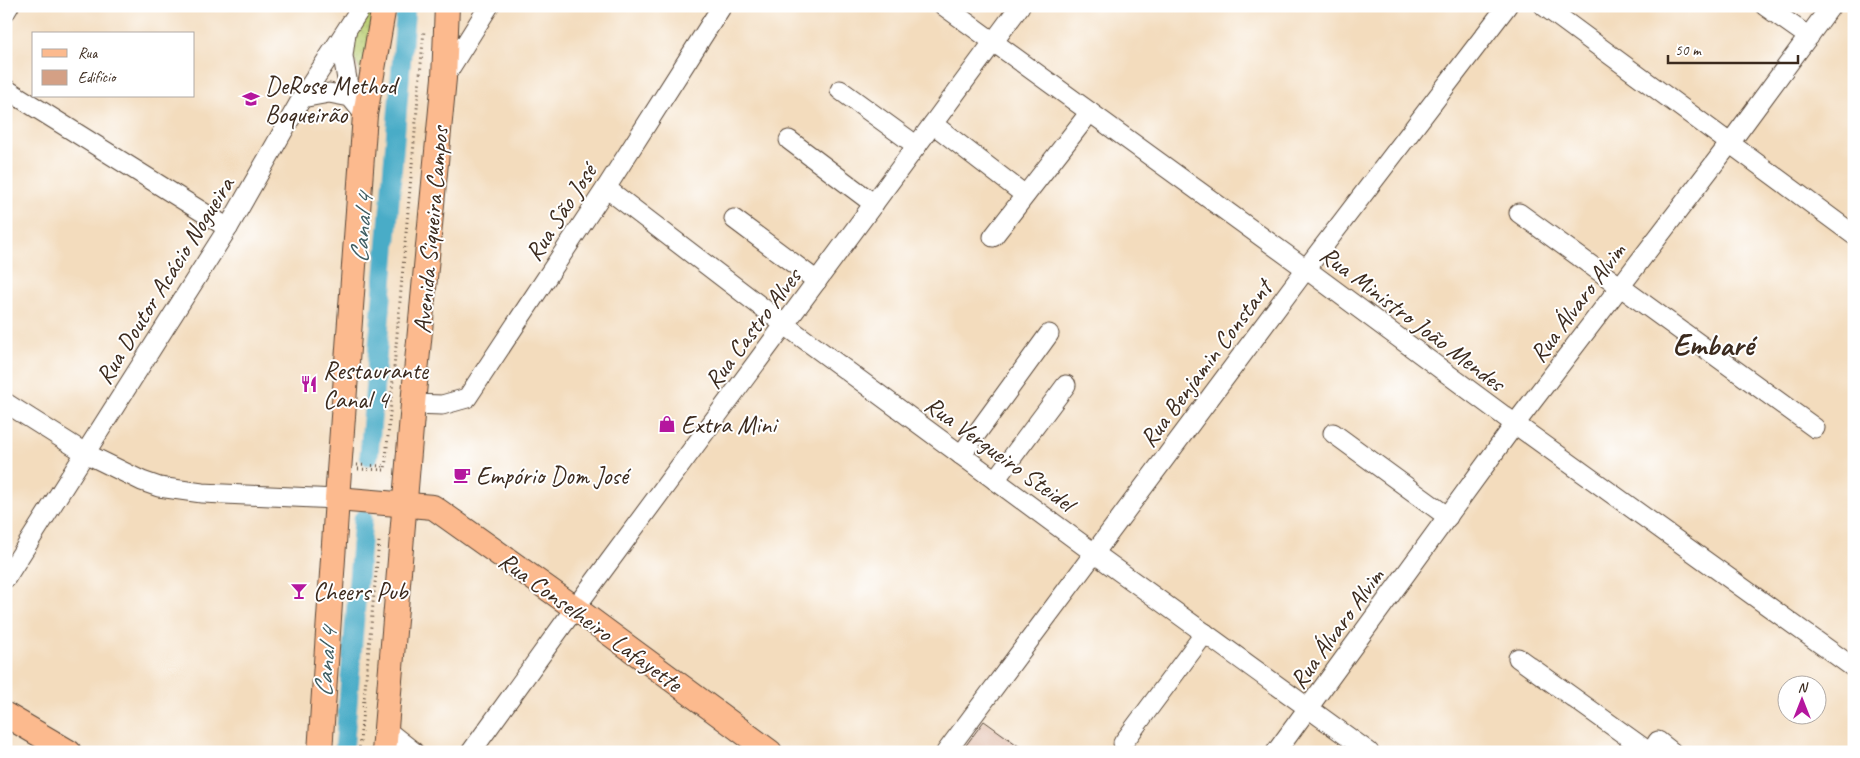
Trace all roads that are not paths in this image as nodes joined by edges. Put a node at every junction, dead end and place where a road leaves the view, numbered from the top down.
1 (9, 6) edge
2 (362, 6) edge
3 (384, 6) edge
4 (447, 6) edge
5 (489, 6) edge
6 (722, 6) edge
7 (944, 6) edge
8 (1020, 6) edge
9 (1506, 6) edge
10 (1544, 6) edge
11 (1765, 6) edge
12 (1831, 6) edge
13 (6, 11) edge
14 (346, 31) junction
15 (1809, 36) junction
16 (994, 41) junction
17 (444, 78) junction
18 (6, 90) edge
19 (840, 90) dead end
20 (302, 98) junction
21 (350, 98) junction
22 (1090, 112) junction
23 (365, 115) junction
24 (933, 124) junction
25 (789, 140) dead end
26 (1730, 143) junction
27 (917, 146) junction
28 (606, 188) junction
29 (1025, 195) junction
30 (874, 204) junction
31 (1519, 213) dead end
32 (734, 219) dead end
33 (228, 228) junction
34 (1854, 234) edge
35 (993, 236) dead end
36 (1306, 269) junction
37 (817, 281) junction
38 (1621, 286) junction
39 (785, 325) junction
40 (1048, 334) dead end
41 (1066, 385) dead end
42 (6, 403) edge
43 (413, 404) junction
44 (1515, 424) junction
45 (1815, 428) dead end
46 (1333, 433) dead end
47 (85, 453) junction
48 (961, 455) junction
49 (995, 480) junction
50 (345, 499) junction
51 (397, 503) junction
52 (1448, 517) junction
53 (1094, 553) junction
54 (6, 578) edge
55 (575, 608) junction
56 (1205, 633) junction
57 (1518, 658) dead end
58 (1854, 668) edge
59 (1309, 708) junction
60 (6, 715) edge
61 (385, 741) edge
62 (1123, 743) dead end
63 (69, 752) edge
64 (320, 752) edge
65 (414, 752) edge
66 (471, 752) edge
67 (770, 752) edge
68 (946, 752) edge
69 (1276, 752) edge
70 (1369, 752) edge
71 (1650, 752) edge
72 (1672, 752) edge

1 - 13 street
2 - 14 street, Rua Doutor Acácio Nogueira
3 - 23 main road
4 - 17 main road, Avenida Siqueira Campos
5 - 17 street
6 - 28 street, Rua São José
7 - 16 street, Rua Ministro João Mendes
8 - 16 street, Rua Castro Alves
9 - 36 street, Rua Benjamin Constant
10 - 26 street
11 - 15 street
12 - 15 street, Rua Álvaro Alvim
14 - 20 street, Rua Doutor Acácio Nogueira
14 - 21 street
15 - 26 street, Rua Álvaro Alvim
16 - 22 street, Rua Ministro João Mendes
16 - 24 street, Rua Castro Alves
17 - 43 main road, Avenida Siqueira Campos
18 - 33 street
19 - 27 street
20 - 21 street
20 - 33 street, Rua Doutor Acácio Nogueira
21 - 23 street
22 - 29 street
22 - 36 street, Rua Ministro João Mendes
23 - 50 main road
24 - 27 street, Rua Castro Alves
24 - 29 street
25 - 30 street
26 - 34 street
26 - 38 street, Rua Álvaro Alvim
27 - 30 street, Rua Castro Alves
28 - 39 street, Rua Vergueiro Steidel
28 - 43 street, Rua São José
29 - 35 street
30 - 37 street, Rua Castro Alves
31 - 38 street
32 - 37 street
33 - 47 street, Rua Doutor Acácio Nogueira
36 - 44 street, Rua Ministro João Mendes
36 - 53 street, Rua Benjamin Constant
37 - 39 street, Rua Castro Alves
38 - 44 street, Rua Álvaro Alvim
38 - 45 street
39 - 48 street, Rua Vergueiro Steidel
39 - 55 street, Rua Castro Alves
40 - 48 street
41 - 49 street
42 - 47 street
43 - 51 main road, Avenida Siqueira Campos
44 - 52 street, Rua Álvaro Alvim
44 - 58 street, Rua Ministro João Mendes
46 - 52 street
47 - 50 street
47 - 54 street, Rua Doutor Acácio Nogueira
48 - 49 street, Rua Vergueiro Steidel
49 - 53 street, Rua Vergueiro Steidel
50 - 51 main road, Rua Conselheiro Lafayette
50 - 64 main road
51 - 55 main road, Rua Conselheiro Lafayette
51 - 61 main road, Avenida Siqueira Campos
52 - 59 street, Rua Álvaro Alvim
53 - 56 street, Rua Vergueiro Steidel
53 - 68 street, Rua Benjamin Constant
55 - 66 street, Rua Castro Alves
55 - 67 main road, Rua Conselheiro Lafayette
56 - 59 street, Rua Vergueiro Steidel
56 - 62 street
57 - 71 street
59 - 69 street, Rua Álvaro Alvim
59 - 70 street, Rua Vergueiro Steidel
60 - 63 main road
61 - 65 street
71 - 72 street

